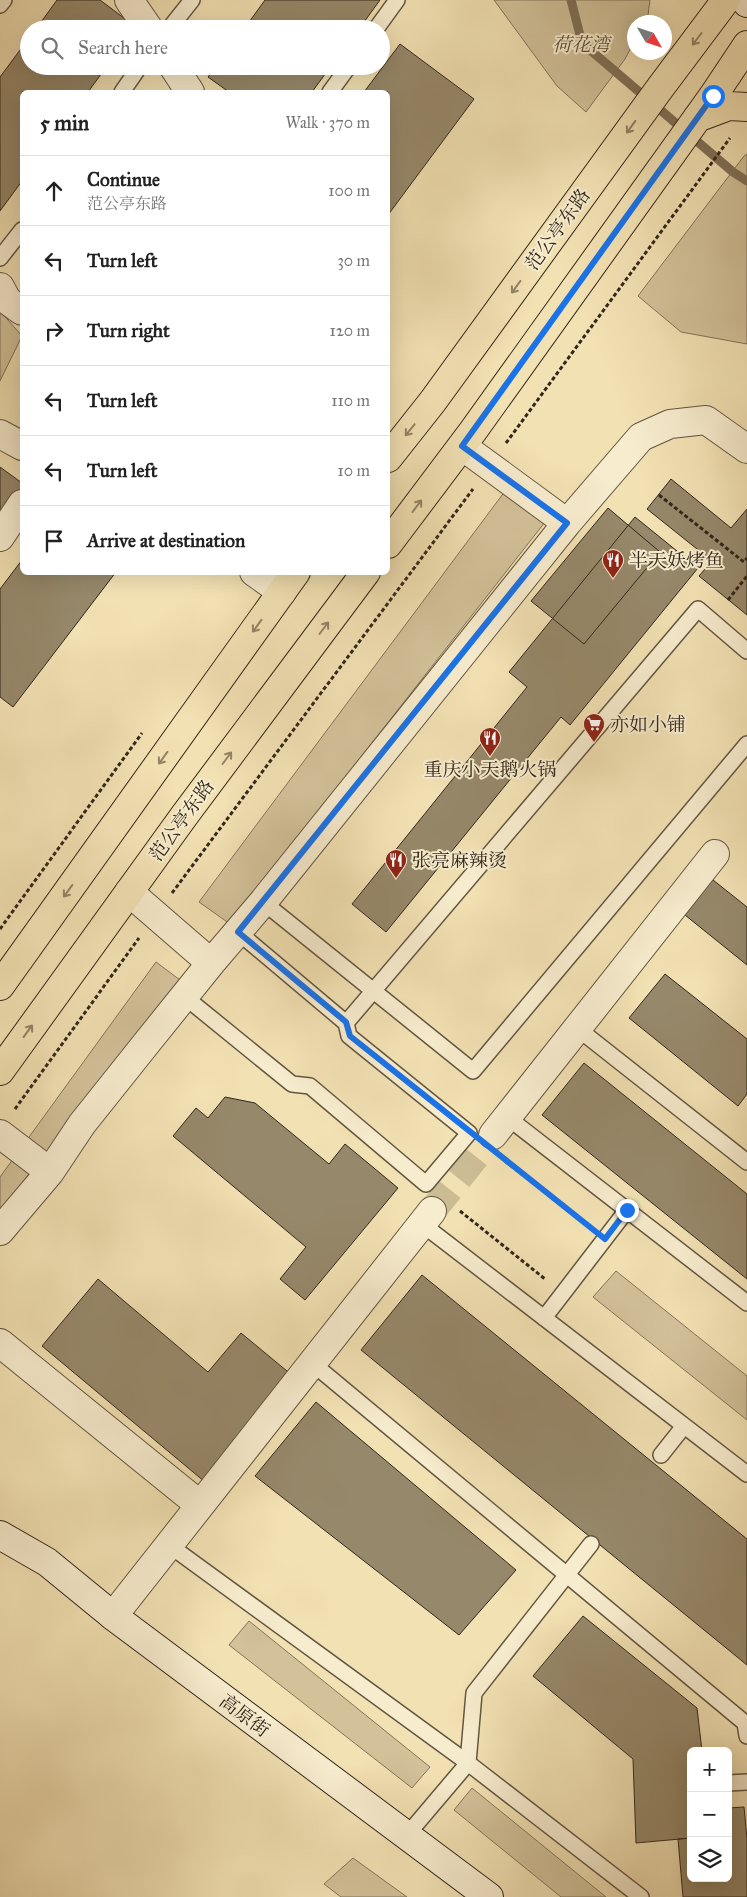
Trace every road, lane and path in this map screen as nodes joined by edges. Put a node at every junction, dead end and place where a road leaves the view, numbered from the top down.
1 (4, 0) edge
2 (129, 0) edge
3 (192, 0) edge
4 (397, 0) edge
5 (726, 0) edge
6 (0, 5) edge
7 (143, 20) edge
8 (176, 20) edge
9 (383, 20) edge
10 (747, 46) edge
11 (134, 75) edge
12 (179, 75) edge
13 (342, 75) edge
14 (123, 90) edge
15 (189, 90) edge
16 (331, 90) edge
17 (747, 107) edge
18 (697, 118) junction
19 (727, 142) dead end
20 (20, 233) edge
21 (0, 258) edge
22 (0, 287) edge
23 (20, 310) edge
24 (0, 434) edge
25 (467, 438) junction
26 (20, 445) edge
27 (747, 449) edge
28 (390, 456) edge
29 (495, 459) junction
30 (659, 495) dead end
31 (20, 507) edge
32 (567, 523) junction
33 (0, 537) edge
34 (390, 541) edge
35 (747, 558) edge
36 (264, 575) edge
37 (364, 575) edge
38 (747, 576) edge
39 (289, 582) edge
40 (728, 600) dead end
41 (747, 651) edge
42 (146, 728) dead end
43 (747, 744) edge
44 (715, 854) dead end
45 (129, 892) junction
46 (263, 902) junction
47 (156, 915) junction
48 (0, 929) edge
49 (238, 932) junction
50 (211, 963) junction
51 (0, 986) edge
52 (374, 991) junction
53 (185, 997) junction
54 (346, 1022) junction
55 (577, 1028) junction
56 (0, 1071) edge
57 (6, 1124) edge
58 (490, 1128) junction
59 (747, 1162) edge
60 (50, 1172) junction
61 (426, 1184) junction
62 (627, 1210) junction
63 (427, 1218) joint
64 (0, 1231) edge
65 (605, 1239) junction
66 (546, 1279) dead end
67 (747, 1303) edge
68 (544, 1318) junction
69 (0, 1343) edge
70 (312, 1364) junction
71 (684, 1426) junction
72 (661, 1455) dead end
73 (747, 1474) edge
74 (200, 1505) junction
75 (0, 1535) edge
76 (591, 1544) dead end
77 (169, 1545) junction
78 (567, 1575) junction
79 (113, 1616) junction
80 (747, 1736) edge
81 (468, 1763) junction
82 (747, 1782) edge
83 (732, 1783) edge
84 (407, 1835) junction
85 (489, 1897) edge
86 (641, 1897) edge

1 - 6 lane
2 - 7 street
3 - 8 lane
4 - 9 lane
5 -> 28 main road, 范公亭东路
10 - 18 main road
11 - 14 lane
12 - 15 street
13 - 16 lane
17 - 18 main road
18 - 25 main road
19 - 29 path
20 - 21 lane
22 - 23 street
24 - 26 street
25 - 29 street
34 -> 25 main road
27 - 32 street
29 - 32 street
29 - 47 path
30 - 35 path
31 - 33 street
32 - 46 street
36 - 39 street
45 -> 37 main road, 范公亭东路
38 - 40 path
39 -> 51 main road
41 - 52 lane
42 - 48 path
43 - 52 lane
44 - 55 street
45 - 47 street
56 -> 45 main road, 范公亭东路
46 - 49 street
46 - 52 lane
47 - 50 street
47 - 57 path
49 - 50 street
49 - 54 lane
50 - 53 street
52 - 54 lane
53 - 60 street
53 - 61 lane
54 - 58 lane
55 - 58 street
55 - 59 lane
57 - 60 street
58 - 61 lane
58 - 62 lane
58 - 65 path
60 - 64 street
61 - 66 path
62 - 65 lane
62 - 67 lane
63 - 68 lane
63 - 70 street
65 - 68 lane
68 - 71 lane
69 - 74 street
70 - 74 street
70 - 78 lane
71 - 72 lane
71 - 73 lane
74 - 77 street
75 - 79 street, 高原街
76 - 78 lane
77 - 79 street
77 - 81 lane
78 - 80 lane
78 - 81 lane
79 - 84 street, 高原街
81 - 84 lane
81 - 86 lane
82 - 83 lane
84 - 85 street, 高原街

